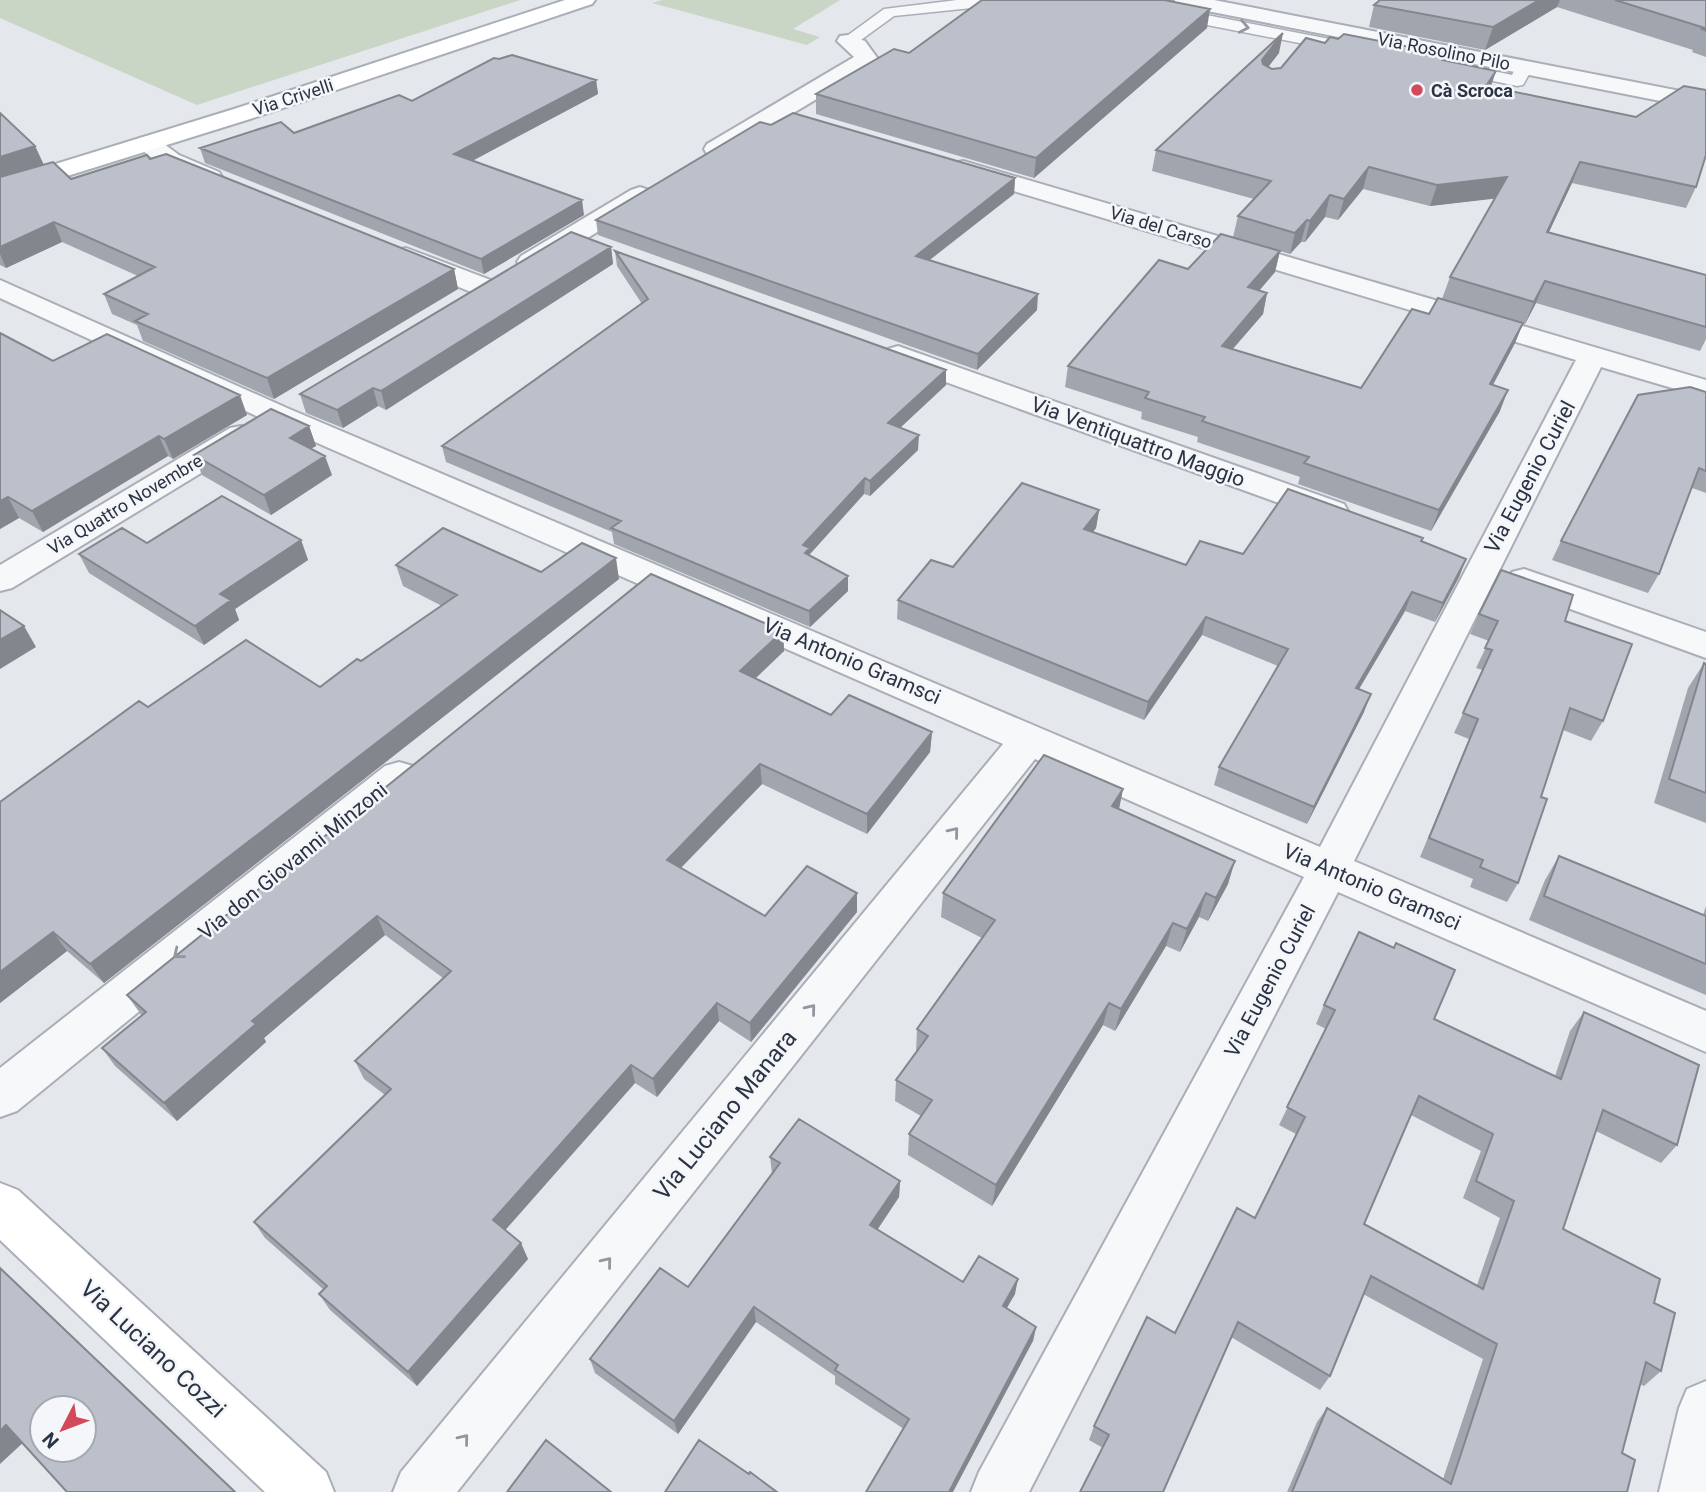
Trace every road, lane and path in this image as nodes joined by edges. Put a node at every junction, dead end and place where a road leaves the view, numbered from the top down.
1 (585, 0) edge
2 (1001, 0) edge
3 (1105, 0) edge
4 (1182, 0) edge
5 (1336, 7) dead end
6 (1311, 32) junction
7 (855, 52) joint
8 (1292, 56) edge
9 (1706, 103) edge
10 (777, 112) junction
11 (817, 124) edge
12 (148, 143) junction
13 (937, 160) edge
14 (696, 161) edge
15 (662, 182) edge
16 (233, 186) edge
17 (0, 189) edge
18 (570, 237) junction
19 (385, 247) edge
20 (608, 251) edge
21 (0, 288) edge
22 (486, 288) junction
23 (463, 302) edge
24 (869, 345) edge
25 (1593, 355) junction
26 (1706, 389) edge
27 (288, 407) junction
28 (1354, 519) edge
29 (1471, 561) junction
30 (652, 574) junction
31 (0, 580) edge
32 (620, 600) edge
33 (1706, 645) edge
34 (1030, 738) junction
35 (425, 755) edge
36 (1329, 868) junction
37 (1706, 1032) edge
38 (0, 1096) edge
39 (0, 1207) edge
40 (1706, 1408) edge
41 (306, 1492) edge
42 (421, 1492) edge
43 (999, 1492) edge
44 (1687, 1492) edge

1 - 12 street, Via Crivelli
2 - 7 lane
3 -> 6 lane
4 - 6 street, Via Rosolino Pilo
5 - 6 street
6 - 8 lane
6 - 9 street, Via Rosolino Pilo
7 - 10 street
10 - 11 street
10 - 14 street
12 - 16 street
12 - 17 street, Via Crivelli
13 - 25 street, Via del Carso
15 - 18 street
18 - 20 street
18 - 22 street
19 - 22 street
21 - 27 street, Via Antonio Gramsci
22 - 23 street
24 - 28 street, Via Ventiquattro Maggio
25 - 26 street, Via del Carso
25 - 29 street, Via Eugenio Curiel
27 - 30 street, Via Antonio Gramsci
27 - 31 street, Via Quattro Novembre
29 - 33 street
29 - 36 street, Via Eugenio Curiel
30 - 32 street
30 - 34 street, Via Antonio Gramsci
34 - 36 street, Via Antonio Gramsci
42 -> 34 street, Via Luciano Manara
35 -> 38 street, Via don Giovanni Minzoni
36 - 37 street, Via Antonio Gramsci
36 - 43 street, Via Eugenio Curiel
39 - 41 street, Via Luciano Cozzi
40 - 44 street

